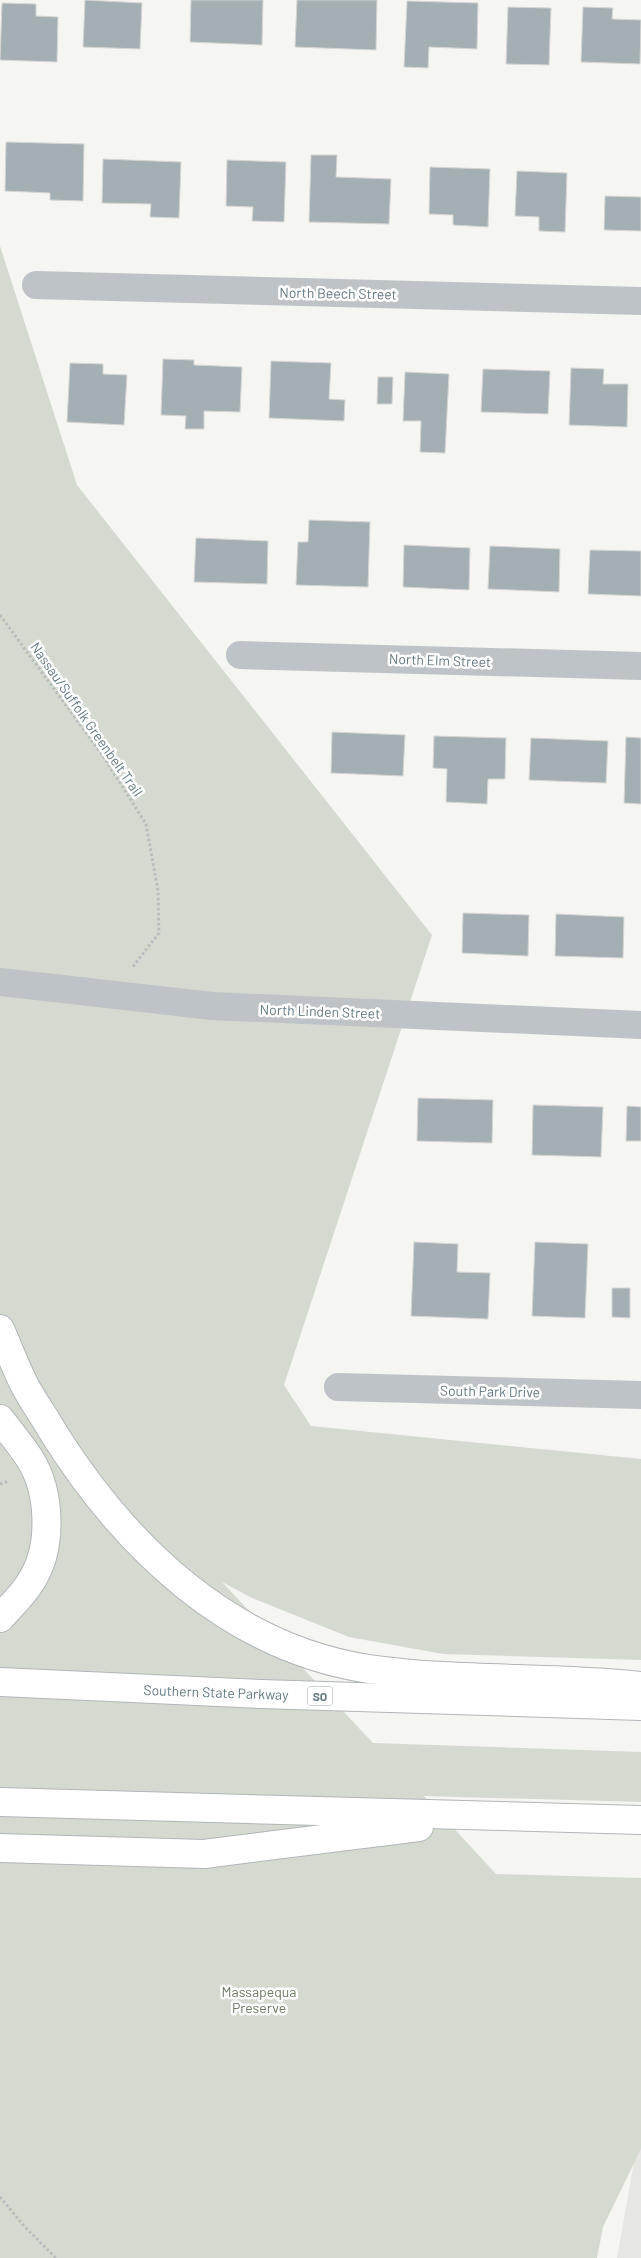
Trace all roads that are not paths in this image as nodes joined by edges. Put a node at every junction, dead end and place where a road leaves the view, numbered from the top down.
1 (36, 286) dead end
2 (641, 300) edge
3 (240, 654) dead end
4 (641, 666) edge
5 (0, 982) edge
6 (641, 1025) edge
7 (0, 1329) edge
8 (0, 1363) edge
9 (24, 1384) junction
10 (338, 1387) dead end
11 (641, 1395) edge
12 (0, 1419) edge
13 (0, 1618) edge
14 (0, 1682) edge
15 (641, 1686) edge
16 (641, 1706) edge
17 (0, 1802) edge
18 (513, 1816) junction
19 (641, 1820) edge
20 (0, 1848) edge

1 - 2 street, North Beech Street
3 - 4 street, North Elm Street
5 - 6 street, North Linden Street
7 - 9 highway
8 - 9 highway
9 - 15 highway
10 - 11 street, South Park Drive
12 - 13 highway
14 - 16 highway, Southern State Parkway / SO
17 - 18 highway
18 - 19 highway
18 - 20 highway

